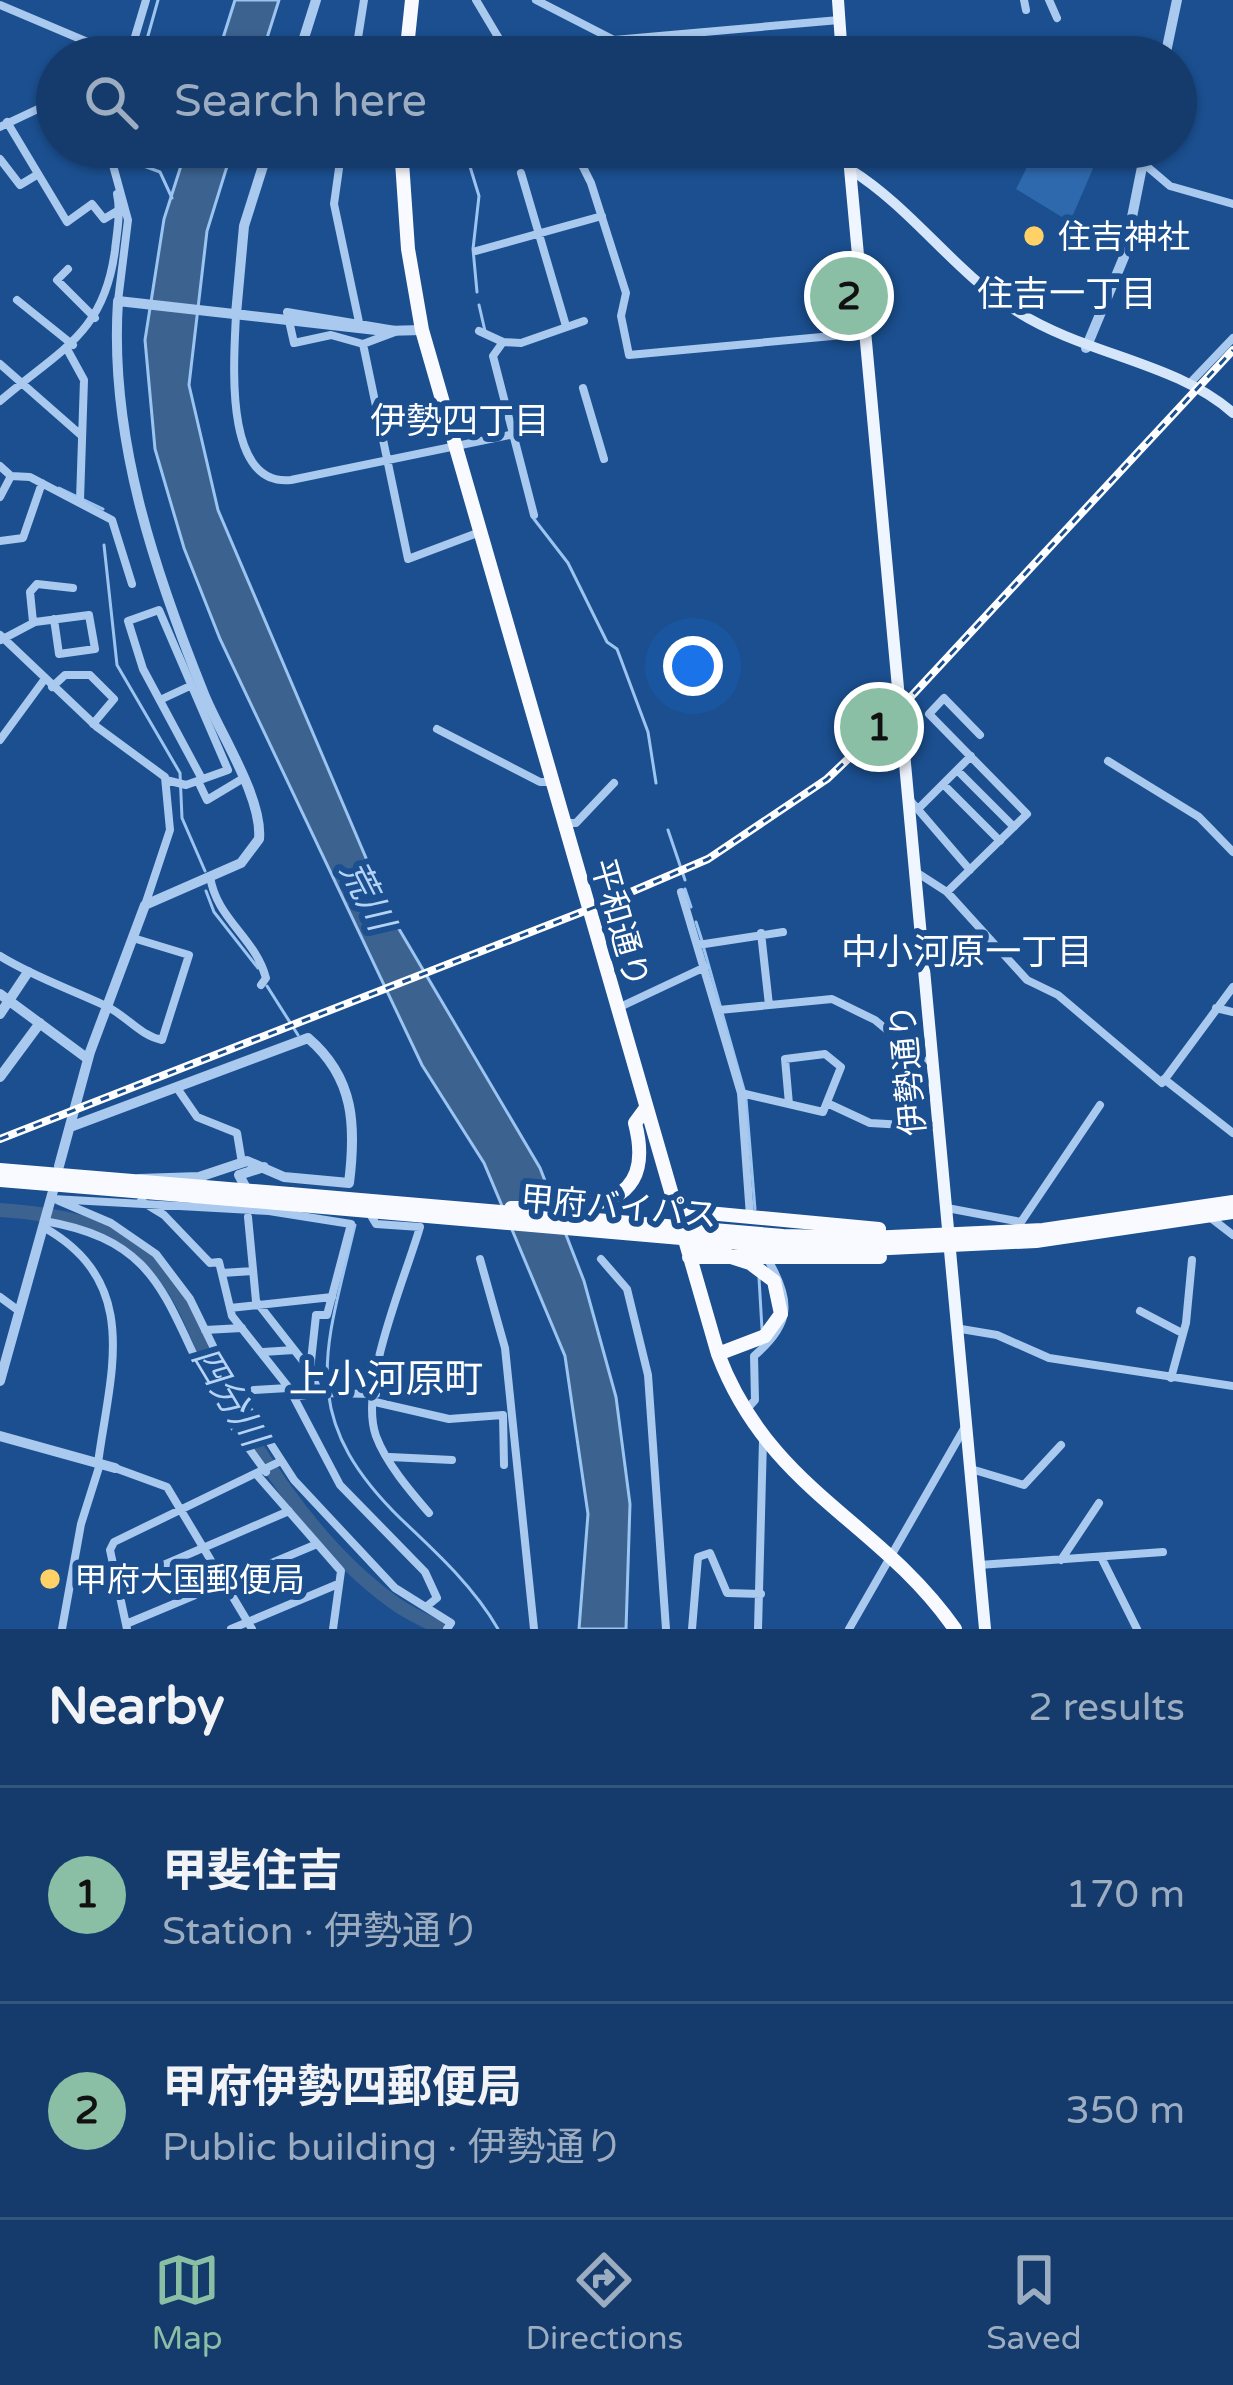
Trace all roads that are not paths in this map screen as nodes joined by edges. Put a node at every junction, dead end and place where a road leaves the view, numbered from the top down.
1 (146, 0) edge
2 (316, 0) edge
3 (364, 0) edge
4 (412, 0) edge
5 (476, 0) edge
6 (536, 0) edge
7 (838, 0) edge
8 (1049, 0) edge
9 (1177, 0) edge
10 (1, 8) edge
11 (1057, 18) dead end
12 (839, 20) junction
13 (72, 36) edge
14 (133, 36) edge
15 (305, 36) edge
16 (358, 36) edge
17 (408, 36) edge
18 (497, 36) edge
19 (606, 36) edge
20 (659, 36) edge
21 (840, 36) edge
22 (1169, 36) edge
23 (36, 109) edge
24 (3, 124) edge
25 (0, 159) edge
26 (112, 168) edge
27 (262, 168) edge
28 (339, 168) edge
29 (402, 168) edge
30 (582, 168) edge
31 (1142, 168) edge
32 (1149, 168) edge
33 (851, 170) joint
34 (521, 173) dead end
35 (35, 176) junction
36 (117, 194) junction
37 (1233, 204) edge
38 (119, 210) junction
39 (602, 216) junction
40 (538, 234) junction
41 (476, 251) dead end
42 (68, 268) dead end
43 (17, 300) dead end
44 (121, 302) junction
45 (236, 314) junction
46 (95, 318) junction
47 (584, 321) dead end
48 (359, 322) junction
49 (566, 326) junction
50 (422, 330) junction
51 (479, 331) dead end
52 (390, 332) junction
53 (865, 333) junction
54 (1233, 338) edge
55 (503, 342) junction
56 (363, 344) junction
57 (70, 347) junction
58 (1086, 348) junction
59 (0, 364) edge
60 (21, 383) junction
61 (1190, 383) junction
62 (583, 388) dead end
63 (0, 401) edge
64 (1233, 412) edge
65 (509, 435) junction
66 (82, 436) junction
67 (455, 446) junction
68 (387, 459) junction
69 (604, 459) dead end
70 (0, 466) edge
71 (11, 476) junction
72 (42, 483) junction
73 (0, 497) edge
74 (80, 498) junction
75 (534, 515) dead end
76 (480, 532) junction
77 (0, 541) edge
78 (132, 584) dead end
79 (73, 587) dead end
80 (53, 620) junction
81 (32, 622) junction
82 (1, 638) edge
83 (48, 683) junction
84 (190, 686) junction
85 (160, 700) junction
86 (93, 724) junction
87 (437, 729) dead end
88 (0, 740) edge
89 (963, 748) junction
90 (971, 756) junction
91 (1108, 761) dead end
92 (957, 770) junction
93 (242, 779) junction
94 (200, 780) junction
95 (552, 782) junction
96 (176, 783) junction
97 (614, 783) dead end
98 (943, 784) junction
99 (908, 798) junction
100 (920, 807) junction
101 (563, 823) junction
102 (1014, 827) junction
103 (1000, 841) junction
104 (1233, 852) edge
105 (970, 870) junction
106 (916, 872) junction
107 (209, 877) junction
108 (681, 892) dead end
109 (947, 892) junction
110 (145, 905) junction
111 (783, 932) dead end
112 (761, 933) junction
113 (133, 938) junction
114 (698, 945) junction
115 (0, 956) edge
116 (705, 967) junction
117 (28, 972) junction
118 (260, 985) dead end
119 (1233, 987) edge
120 (4, 997) edge
121 (769, 1005) junction
122 (106, 1006) junction
123 (617, 1007) junction
124 (1216, 1007) junction
125 (719, 1010) junction
126 (1233, 1012) edge
127 (0, 1014) edge
128 (40, 1023) junction
129 (0, 1047) edge
130 (14, 1058) junction
131 (88, 1059) junction
132 (933, 1069) junction
133 (0, 1077) edge
134 (1164, 1078) junction
135 (177, 1088) junction
136 (741, 1093) junction
137 (827, 1102) junction
138 (789, 1104) junction
139 (1100, 1105) dead end
140 (646, 1108) junction
141 (70, 1127) junction
142 (939, 1127) junction
143 (1233, 1133) edge
144 (241, 1157) dead end
145 (59, 1166) dead end
146 (264, 1167) junction
147 (0, 1170) edge
148 (0, 1180) edge
149 (130, 1181) junction
150 (350, 1184) junction
151 (247, 1190) junction
152 (284, 1198) junction
153 (52, 1199) junction
154 (141, 1201) junction
155 (1233, 1202) edge
156 (947, 1208) junction
157 (456, 1209) junction
158 (676, 1210) junction
159 (1233, 1212) edge
160 (750, 1216) junction
161 (248, 1217) dead end
162 (1210, 1217) junction
163 (43, 1224) junction
164 (595, 1231) junction
165 (1233, 1235) edge
166 (893, 1238) junction
167 (869, 1243) junction
168 (948, 1244) junction
169 (689, 1257) junction
170 (480, 1258) dead end
171 (767, 1258) junction
172 (601, 1259) dead end
173 (1192, 1260) dead end
174 (253, 1271) junction
175 (222, 1274) junction
176 (0, 1297) edge
177 (332, 1297) junction
178 (258, 1305) junction
179 (230, 1308) junction
180 (19, 1311) junction
181 (1140, 1311) dead end
182 (242, 1328) junction
183 (961, 1329) junction
184 (205, 1330) junction
185 (1182, 1333) junction
186 (294, 1350) junction
187 (261, 1352) junction
188 (718, 1354) junction
189 (3, 1356) edge
190 (310, 1370) junction
191 (1171, 1378) junction
192 (0, 1381) edge
193 (1233, 1386) edge
194 (254, 1390) dead end
195 (292, 1392) junction
196 (323, 1394) junction
197 (375, 1398) junction
198 (745, 1411) junction
199 (969, 1421) junction
200 (0, 1436) edge
201 (763, 1438) junction
202 (1061, 1445) dead end
203 (388, 1457) junction
204 (452, 1460) dead end
205 (280, 1462) junction
206 (99, 1464) junction
207 (504, 1465) dead end
208 (115, 1468) joint
209 (971, 1469) junction
210 (264, 1473) junction
211 (1099, 1503) dead end
212 (182, 1510) junction
213 (289, 1511) junction
214 (429, 1513) dead end
215 (317, 1544) junction
216 (204, 1547) junction
217 (1163, 1552) dead end
218 (891, 1556) junction
219 (1101, 1557) junction
220 (1061, 1560) junction
221 (980, 1565) junction
222 (225, 1582) junction
223 (339, 1584) junction
224 (117, 1585) junction
225 (761, 1594) junction
226 (427, 1606) junction
227 (126, 1626) edge
228 (250, 1626) edge
229 (449, 1626) edge
230 (62, 1629) edge
231 (231, 1629) edge
232 (333, 1629) edge
233 (535, 1629) edge
234 (666, 1629) edge
235 (692, 1629) edge
236 (758, 1629) edge
237 (849, 1629) edge
238 (956, 1629) edge
239 (985, 1629) edge
240 (1137, 1629) edge

1 - 14 street
2 - 15 street
3 - 16 street
4 - 17 highway
5 - 18 street
6 - 19 street
7 - 12 main road
8 - 11 street
9 - 22 street
10 - 13 street
12 - 20 street
12 - 21 main road
23 - 24 street
24 - 35 street
25 - 35 street
26 - 36 street
27 - 45 street
28 - 48 street
29 - 50 highway, 平和通り
30 - 39 street
31 - 58 street
32 - 37 street
33 - 53 main road, 伊勢通り
33 - 58 main road
34 - 40 street
35 - 38 street
36 - 38 street
36 - 44 street
38 - 46 street
39 - 40 street
39 - 53 street
40 - 41 street
40 - 49 street
42 - 46 street
43 - 57 street
44 - 45 street
44 - 93 street
45 - 52 street, bridge
45 - 68 street
46 - 57 street
47 - 49 street
48 - 52 street
48 - 56 street
49 - 55 street
50 - 52 street
50 - 67 highway, 平和通り
51 - 55 street
52 - 56 street
53 - 99 main road, 伊勢通り
54 - 61 street
55 - 65 street
56 - 68 street
57 - 60 street
57 - 66 street
58 - 61 main road
59 - 60 street
60 - 63 street
60 - 66 street
61 - 64 main road
62 - 69 street
65 - 67 street
65 - 75 street
66 - 74 street
67 - 68 street
67 - 76 highway, 平和通り
68 - 76 street
70 - 71 street
71 - 72 street
71 - 73 street
72 - 74 street
72 - 77 street
74 - 78 street
76 - 95 highway, 平和通り
79 - 81 street
80 - 80 street
80 - 81 street
81 - 82 street
82 - 83 street
83 - 86 street
83 - 86 street
83 - 88 street
84 - 85 street
84 - 85 street
84 - 94 street
85 - 94 street
86 - 96 street
87 - 95 street
89 - 89 street
89 - 90 street
90 - 92 street
90 - 102 street
91 - 104 street
92 - 98 street
92 - 102 street
93 - 94 street
93 - 107 street
94 - 96 street
95 - 101 highway, 平和通り
96 - 110 street
97 - 101 street
98 - 100 street
98 - 103 street
99 - 100 street
99 - 106 main road, 伊勢通り
100 - 105 street
101 - 123 highway, 平和通り
102 - 103 street
103 - 105 street
105 - 109 street
106 - 109 street
106 - 132 main road, 伊勢通り
107 - 110 street
107 - 118 street
108 - 114 street
109 - 134 street
110 - 113 street
111 - 112 street
112 - 114 street
112 - 121 street
113 - 122 street
113 - 122 street
114 - 116 street
115 - 117 street
116 - 123 street
116 - 125 street
117 - 120 street
117 - 122 street
119 - 124 street
120 - 127 street
120 - 128 street
121 - 125 street
121 - 132 street
122 - 131 street
123 - 140 highway, 平和通り
124 - 126 street
124 - 134 street
125 - 136 street
128 - 130 street
128 - 131 street
129 - 130 street
130 - 133 street
131 - 141 street
132 - 142 main road, 伊勢通り
134 - 143 street
135 - 141 street
135 - 144 street
135 - 150 street
136 - 138 street
136 - 160 street
137 - 138 street
137 - 138 street
137 - 142 street
139 - 156 street
140 - 157 highway, bridge
140 - 158 highway, 平和通り
141 - 145 street
142 - 156 main road, 伊勢通り
146 - 149 street
146 - 150 street
146 - 151 street
147 - 149 highway, 甲府バイパス
148 - 152 highway, 甲府バイパス
149 - 151 highway, 甲府バイパス
150 - 197 street
151 - 152 highway, 甲府バイパス
152 - 157 highway, 甲府バイパス, bridge
152 - 164 highway, 甲府バイパス, bridge
153 - 154 street
153 - 163 street
153 - 184 street
154 - 175 street
154 - 177 street
155 - 168 highway, 甲府バイパス
156 - 168 main road, 伊勢通り
157 - 167 highway, 甲府バイパス, bridge
158 - 160 highway
158 - 169 highway, 平和通り
159 - 162 highway, 甲府バイパス
160 - 166 highway
161 - 174 street
162 - 165 street
162 - 168 highway, 甲府バイパス
163 - 180 street
163 - 206 street
163 - 210 street
164 - 167 highway, 甲府バイパス, bridge
164 - 188 highway, bridge
166 - 167 highway, 甲府バイパス
166 - 168 highway, 甲府バイパス
167 - 168 highway, 甲府バイパス
168 - 171 highway
168 - 183 main road, 伊勢通り
169 - 171 highway
169 - 188 highway, 平和通り
170 - 233 street
171 - 198 street
172 - 234 street
173 - 185 street
174 - 175 street
174 - 178 street
175 - 179 street
176 - 180 street
177 - 178 street
177 - 190 street
178 - 179 street
178 - 186 street
179 - 182 street
180 - 189 street
181 - 185 street
182 - 184 street
182 - 187 street
183 - 191 street
183 - 199 main road, 伊勢通り
184 - 205 street
185 - 191 street
186 - 187 street
186 - 190 street
187 - 195 street
188 - 198 highway, 平和通り
189 - 192 street
190 - 196 street
191 - 193 street
194 - 195 street
195 - 196 street
195 - 226 street
196 - 197 street
197 - 203 street
197 - 207 street
198 - 201 highway, 平和通り
199 - 209 main road, 伊勢通り
199 - 218 street
200 - 206 street
201 - 218 highway, 平和通り
201 - 225 street
202 - 209 street
203 - 204 street
203 - 214 street
205 - 210 street
205 - 226 street
206 - 208 street
206 - 230 street
208 - 212 street
209 - 221 main road, 伊勢通り
210 - 212 street
210 - 213 street
211 - 220 street
212 - 216 street
212 - 224 street
213 - 215 street
213 - 216 street
215 - 222 street
215 - 223 street
216 - 222 street
216 - 224 street
217 - 219 street
218 - 237 street
218 - 238 highway, 平和通り
219 - 220 street
219 - 240 street
220 - 221 street
221 - 239 main road, 伊勢通り
222 - 227 street
222 - 228 street
223 - 228 street
223 - 232 street
224 - 227 street
225 - 235 street
225 - 236 street
226 - 229 street
228 - 231 street

